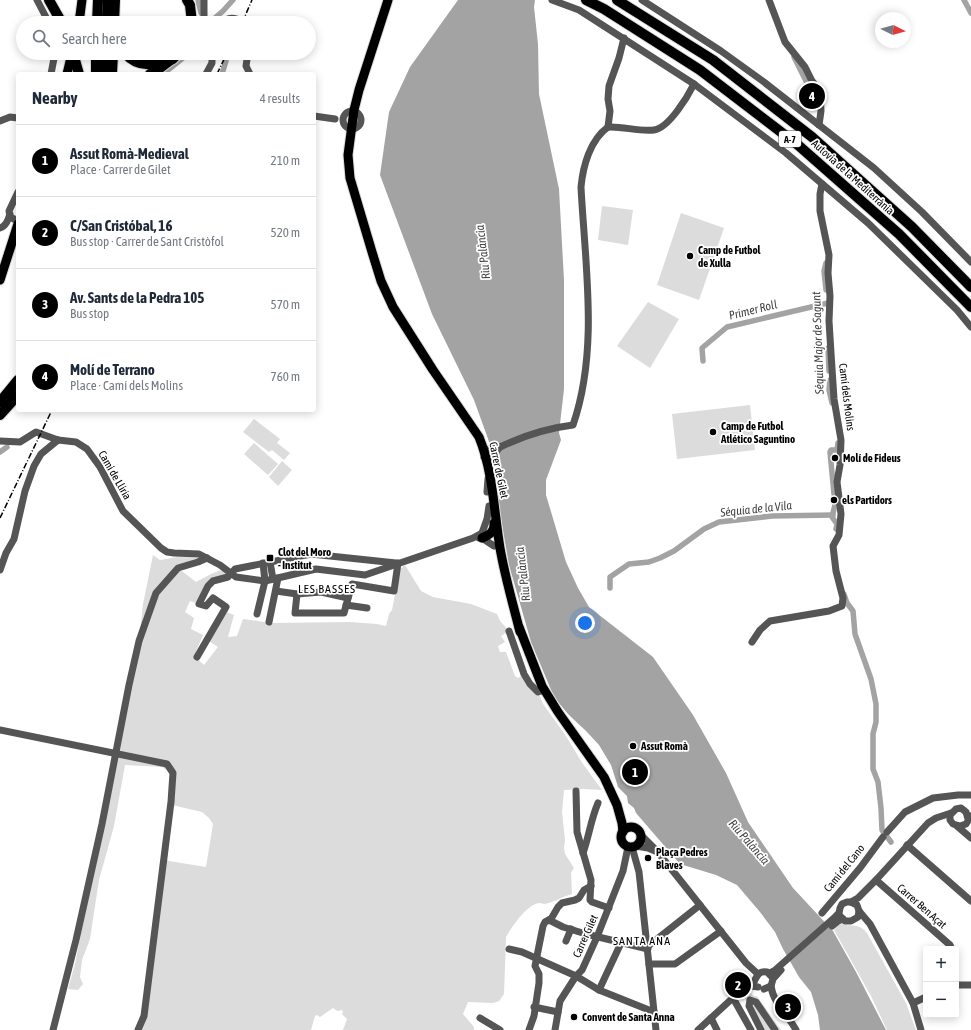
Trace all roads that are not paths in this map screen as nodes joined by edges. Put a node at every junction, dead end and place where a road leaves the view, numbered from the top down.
1 (37, 0) edge
2 (49, 0) edge
3 (82, 0) edge
4 (98, 0) edge
5 (108, 0) edge
6 (116, 0) edge
7 (187, 0) edge
8 (204, 0) edge
9 (388, 0) edge
10 (552, 0) edge
11 (586, 0) edge
12 (617, 0) edge
13 (642, 0) edge
14 (769, 0) edge
15 (45, 16) edge
16 (58, 16) edge
17 (80, 16) edge
18 (97, 16) edge
19 (107, 16) edge
20 (115, 16) edge
21 (192, 16) edge
22 (204, 16) edge
23 (624, 38) junction
24 (54, 60) edge
25 (71, 60) edge
26 (75, 60) edge
27 (96, 60) edge
28 (106, 60) edge
29 (113, 60) edge
30 (133, 60) edge
31 (169, 60) edge
32 (171, 60) edge
33 (212, 60) edge
34 (247, 60) edge
35 (68, 70) edge
36 (52, 72) edge
37 (78, 72) edge
38 (96, 72) edge
39 (105, 72) edge
40 (112, 72) edge
41 (153, 72) edge
42 (207, 72) edge
43 (249, 72) edge
44 (694, 84) junction
45 (347, 115) junction
46 (316, 116) edge
47 (16, 118) edge
48 (0, 120) edge
49 (819, 125) junction
50 (608, 128) junction
51 (350, 130) junction
52 (822, 184) junction
53 (16, 197) edge
54 (10, 214) junction
55 (16, 220) edge
56 (0, 228) edge
57 (16, 230) edge
58 (971, 262) edge
59 (0, 280) edge
60 (971, 287) edge
61 (971, 307) edge
62 (971, 327) edge
63 (16, 382) edge
64 (16, 397) edge
65 (0, 402) edge
66 (0, 415) edge
67 (465, 418) junction
68 (474, 438) junction
69 (58, 440) junction
70 (0, 441) edge
71 (488, 449) junction
72 (490, 499) junction
73 (492, 532) junction
74 (482, 536) junction
75 (497, 547) junction
76 (207, 558) junction
77 (367, 560) junction
78 (266, 562) junction
79 (398, 563) junction
80 (0, 570) edge
81 (231, 573) junction
82 (366, 575) junction
83 (272, 579) junction
84 (276, 591) junction
85 (297, 594) junction
86 (347, 601) junction
87 (367, 608) dead end
88 (256, 614) dead end
89 (269, 622) dead end
90 (509, 631) dead end
91 (752, 642) dead end
92 (197, 657) dead end
93 (544, 690) junction
94 (0, 730) edge
95 (116, 754) junction
96 (576, 791) dead end
97 (971, 795) edge
98 (598, 803) dead end
99 (617, 805) junction
100 (951, 816) junction
101 (968, 816) edge
102 (957, 826) junction
103 (632, 827) junction
104 (623, 832) junction
105 (641, 835) junction
106 (969, 837) edge
107 (907, 845) junction
108 (632, 846) junction
109 (657, 851) junction
110 (583, 853) junction
111 (876, 880) junction
112 (591, 886) junction
113 (971, 901) edge
114 (857, 904) junction
115 (700, 905) junction
116 (609, 908) junction
117 (822, 913) dead end
118 (841, 916) junction
119 (856, 919) junction
120 (549, 920) junction
121 (570, 929) junction
122 (720, 931) junction
123 (873, 932) junction
124 (597, 937) junction
125 (566, 941) dead end
126 (621, 943) junction
127 (950, 946) edge
128 (648, 948) junction
129 (509, 949) dead end
130 (536, 958) junction
131 (649, 964) junction
132 (576, 976) junction
133 (757, 976) junction
134 (772, 983) junction
135 (959, 985) edge
136 (971, 985) edge
137 (758, 987) junction
138 (599, 990) junction
139 (744, 990) junction
140 (733, 998) junction
141 (923, 998) edge
142 (750, 1000) junction
143 (913, 1003) junction
144 (534, 1007) junction
145 (558, 1012) junction
146 (654, 1012) junction
147 (480, 1018) dead end
148 (711, 1018) junction
149 (53, 1030) edge
150 (138, 1030) edge
151 (500, 1030) edge
152 (529, 1030) edge
153 (555, 1030) edge
154 (656, 1030) edge
155 (698, 1030) edge
156 (717, 1030) edge
157 (751, 1030) edge
158 (761, 1030) edge
159 (776, 1030) edge
160 (796, 1030) edge
161 (921, 1030) edge

1 - 15 street
2 - 16 highway
3 - 17 main road
4 - 18 highway
5 - 19 highway
6 - 20 highway
7 - 21 highway
8 - 22 street
9 - 45 main road
10 - 23 street
11 - 61 highway, Autovia de la Mediterrània / A-7
12 - 60 highway, Autovia de la Mediterrània / A-7
13 - 49 street
14 - 49 street
23 - 44 street
23 - 50 street
24 - 36 street
25 - 35 main road
26 - 37 highway
27 - 38 highway
28 - 39 highway
29 - 40 highway
30 - 31 highway
32 - 41 highway
33 - 42 street
34 - 43 street
44 - 50 street
44 - 52 street
45 - 46 street
45 - 51 main road
45 - 51 street
47 - 48 street
49 - 58 street
50 - 71 street
51 - 67 main road
52 - 62 street
52 - 91 street, Camí dels Molins
53 - 54 street
54 - 55 street
54 - 56 street
57 - 59 main road
63 - 65 highway
64 - 66 highway
67 - 68 main road, Carrer de Gilet
67 - 71 main road, Carrer de Gilet
68 - 71 street
68 - 72 main road, Carrer de Gilet
69 - 70 street, Camí de Llíria
69 - 76 street, Camí de Llíria
69 - 80 street
71 - 72 main road, Carrer de Gilet
71 - 72 street
72 - 73 main road
72 - 74 street
72 - 75 main road, Carrer de Gilet
73 - 74 main road
73 - 75 main road
74 - 75 street
74 - 79 street
75 - 93 main road, Carrer de Gilet
76 - 81 street, Camí de Llíria
76 - 95 street
77 - 78 street
77 - 79 street
77 - 82 street
78 - 81 street
78 - 83 street
79 - 82 street
79 - 86 street
81 - 83 street, Camí de Llíria
81 - 92 street
82 - 83 street
83 - 84 street
83 - 88 street
84 - 85 street
84 - 89 street
85 - 86 street
85 - 86 street
86 - 87 street
90 - 93 street
93 - 99 main road, Carrer de Gilet
94 - 95 street
95 - 149 street
95 - 150 street
96 - 110 street
97 - 117 street, Camí del Cano
98 - 110 street
99 - 103 main road, Carrer de Gilet
99 - 104 main road, Carrer de Gilet
100 - 101 street
100 - 102 street
100 - 107 street
101 - 102 street
101 - 106 street
102 - 106 street
103 - 104 main road
103 - 105 main road
104 - 108 main road
105 - 108 main road
105 - 109 street
107 - 111 street
107 - 113 street
108 - 109 street
108 - 116 street, Carrer Gilet
108 - 128 street
109 - 115 street
110 - 112 street
111 - 114 street
111 - 127 street, Carrer Ben Açat
112 - 116 street
112 - 120 street
114 - 118 street
114 - 119 street
114 - 123 street
115 - 122 street
115 - 128 street
116 - 124 street, Carrer Gilet
118 - 119 street
118 - 134 street
119 - 123 street
120 - 121 street
120 - 130 street
121 - 124 street
121 - 125 street
122 - 131 street
122 - 133 street
123 - 143 street
124 - 126 street
124 - 132 street, Carrer Gilet
126 - 128 street
126 - 138 street
128 - 131 street
129 - 130 street
130 - 132 street
130 - 144 street
131 - 146 street
132 - 138 street
132 - 145 street, Carrer Gilet
133 - 134 street
133 - 137 street
134 - 137 street
134 - 160 street
135 - 136 street
137 - 139 street
138 - 146 street
139 - 140 street
139 - 142 street
140 - 148 street
140 - 157 street
141 - 143 street
142 - 158 street
142 - 159 street
143 - 161 street
144 - 145 street
144 - 152 street
145 - 153 street, Carrer Gilet
146 - 154 street
147 - 151 street
148 - 155 street
148 - 156 street

